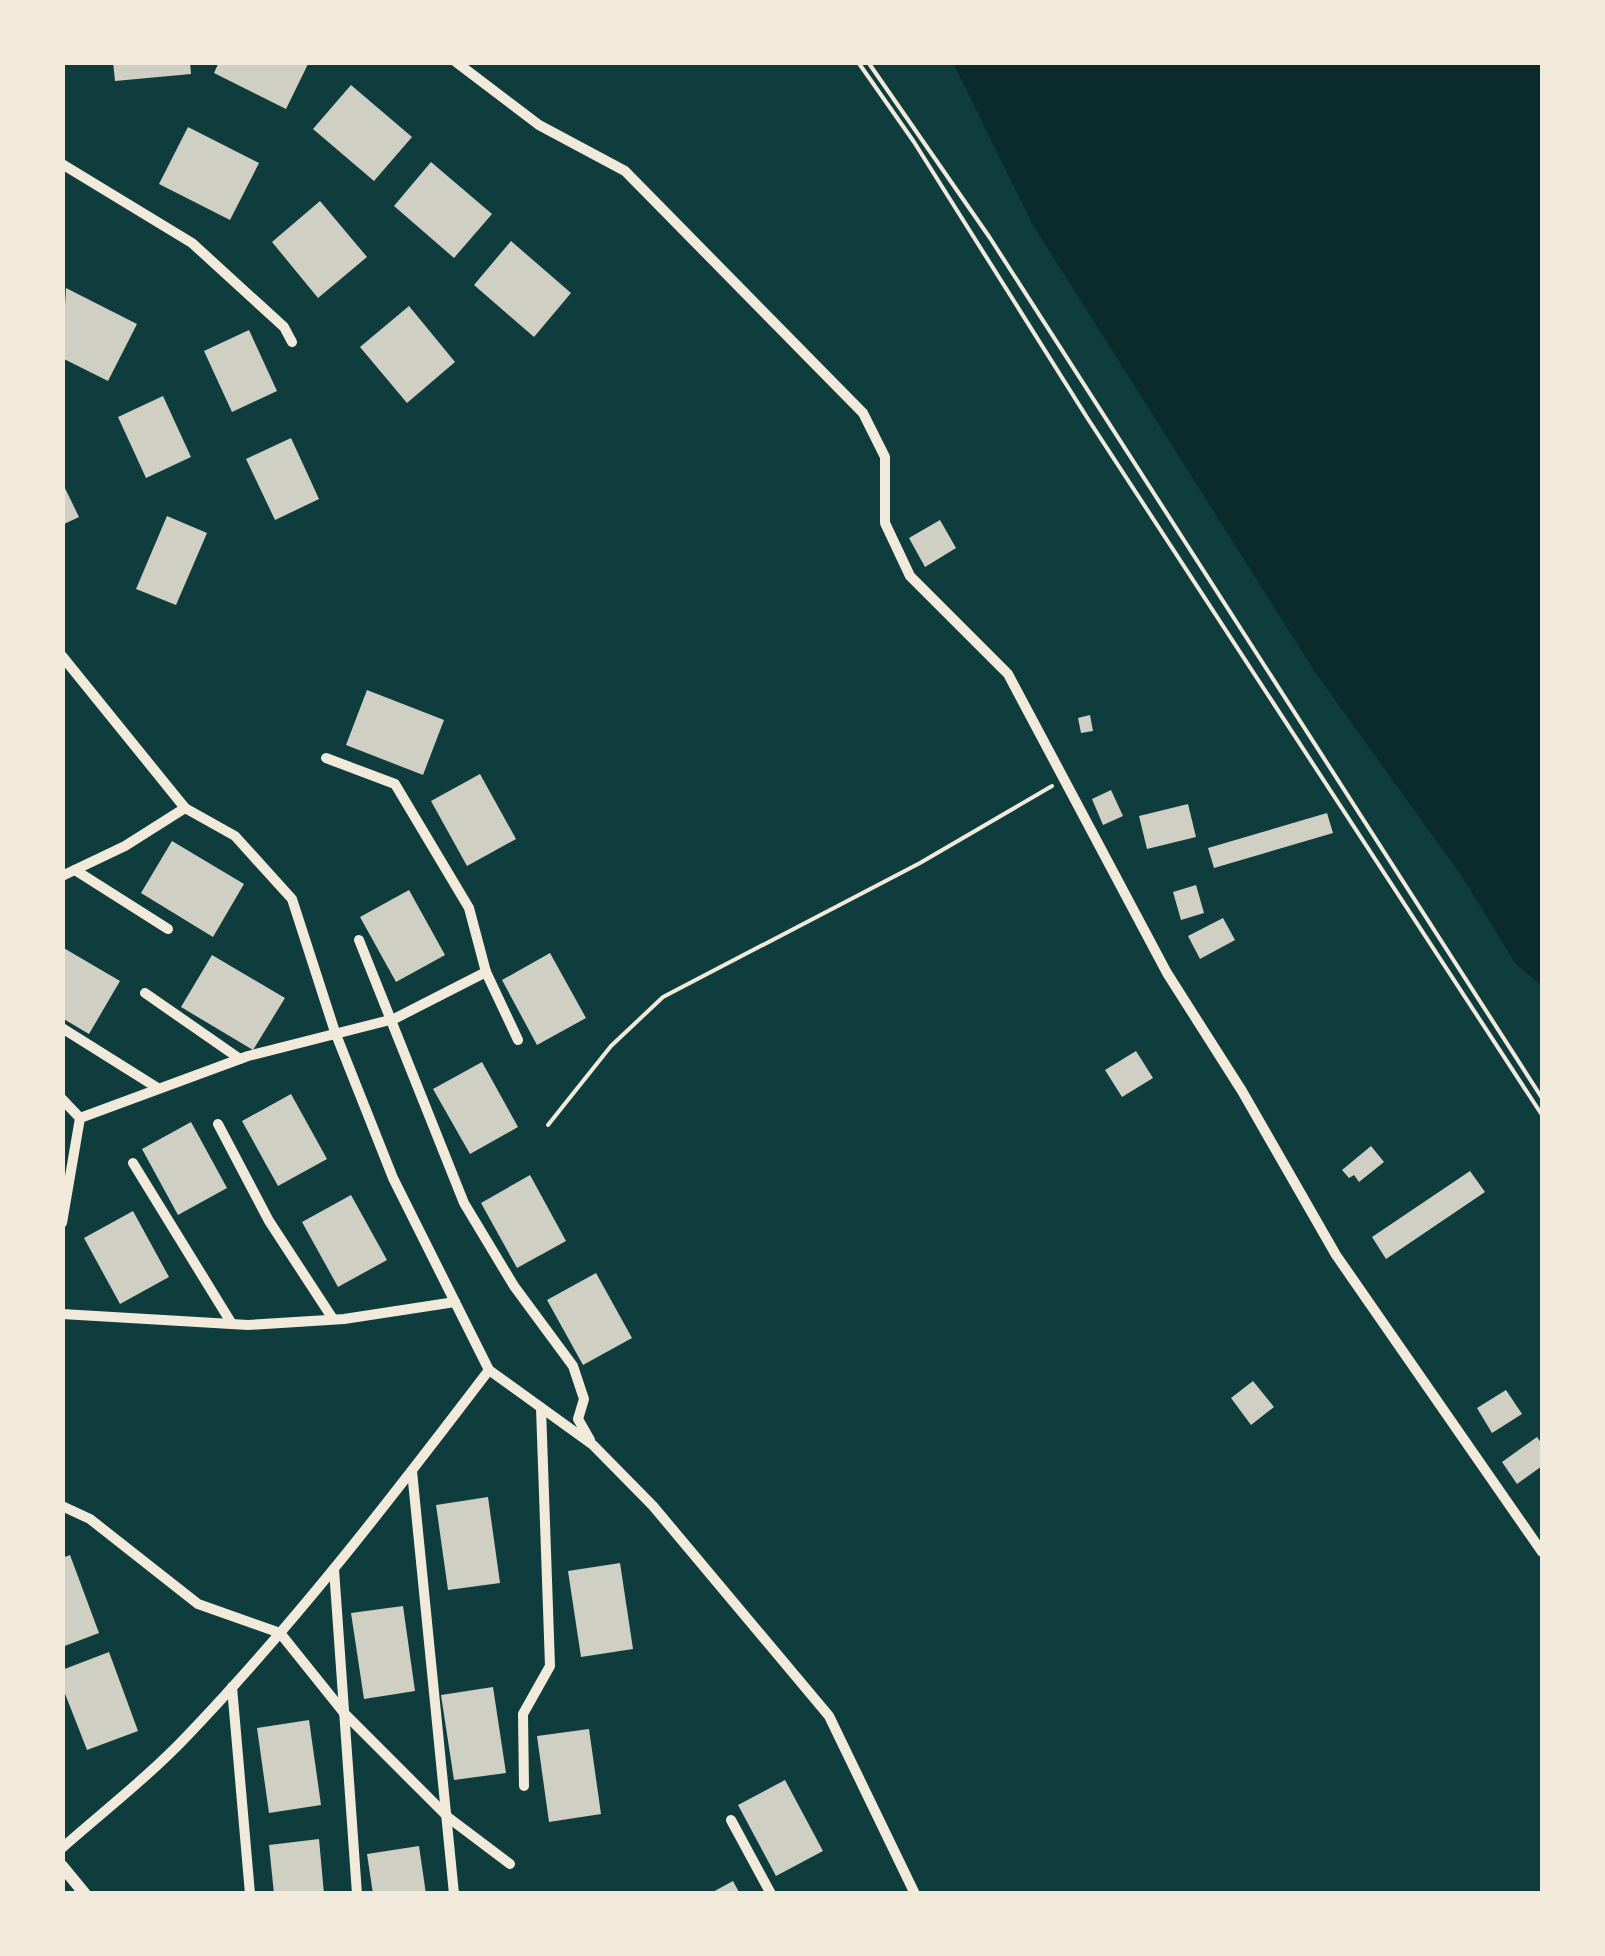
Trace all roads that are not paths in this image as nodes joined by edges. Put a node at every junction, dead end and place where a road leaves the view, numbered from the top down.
1 (456, 62) edge
2 (62, 164) edge
3 (292, 342) dead end
4 (62, 656) edge
5 (326, 758) dead end
6 (185, 808) junction
7 (75, 870) junction
8 (62, 876) edge
9 (168, 930) dead end
10 (359, 940) dead end
11 (486, 972) junction
12 (146, 993) dead end
13 (394, 1019) junction
14 (62, 1028) edge
15 (336, 1032) junction
16 (518, 1040) dead end
17 (240, 1059) junction
18 (156, 1088) junction
19 (62, 1099) edge
20 (80, 1118) junction
21 (218, 1124) dead end
22 (132, 1163) dead end
23 (62, 1224) edge
24 (455, 1302) junction
25 (62, 1314) edge
26 (333, 1320) junction
27 (232, 1324) junction
28 (488, 1370) junction
29 (541, 1408) junction
30 (593, 1445) junction
31 (412, 1470) junction
32 (62, 1506) edge
33 (1542, 1552) edge
34 (334, 1570) junction
35 (280, 1633) junction
36 (232, 1686) junction
37 (345, 1714) junction
38 (524, 1786) dead end
39 (449, 1818) junction
40 (731, 1820) dead end
41 (62, 1848) edge
42 (510, 1864) dead end
43 (62, 1866) edge
44 (85, 1894) edge
45 (250, 1894) edge
46 (357, 1894) edge
47 (454, 1894) edge
48 (771, 1894) edge
49 (915, 1894) edge

1 - 33 street
2 - 3 street
4 - 6 street
5 - 11 street
6 - 7 street
6 - 15 street
7 - 8 street
7 - 9 street
10 - 13 street
11 - 13 street
11 - 16 street
12 - 17 street
13 - 15 street
13 - 30 street
14 - 18 street
15 - 17 street
15 - 24 street
17 - 18 street
18 - 20 street
19 - 20 street
20 - 23 street
21 - 26 street
22 - 27 street
24 - 26 street
24 - 28 street
25 - 27 street
26 - 27 street
28 - 29 street
28 - 31 street
29 - 30 street
29 - 38 street
30 - 49 street
31 - 34 street
31 - 39 street
32 - 35 street
34 - 35 street
34 - 37 street
35 - 36 street
35 - 37 street
36 - 41 street
36 - 45 street
37 - 39 street
37 - 46 street
39 - 42 street
39 - 47 street
40 - 48 street
43 - 44 street

